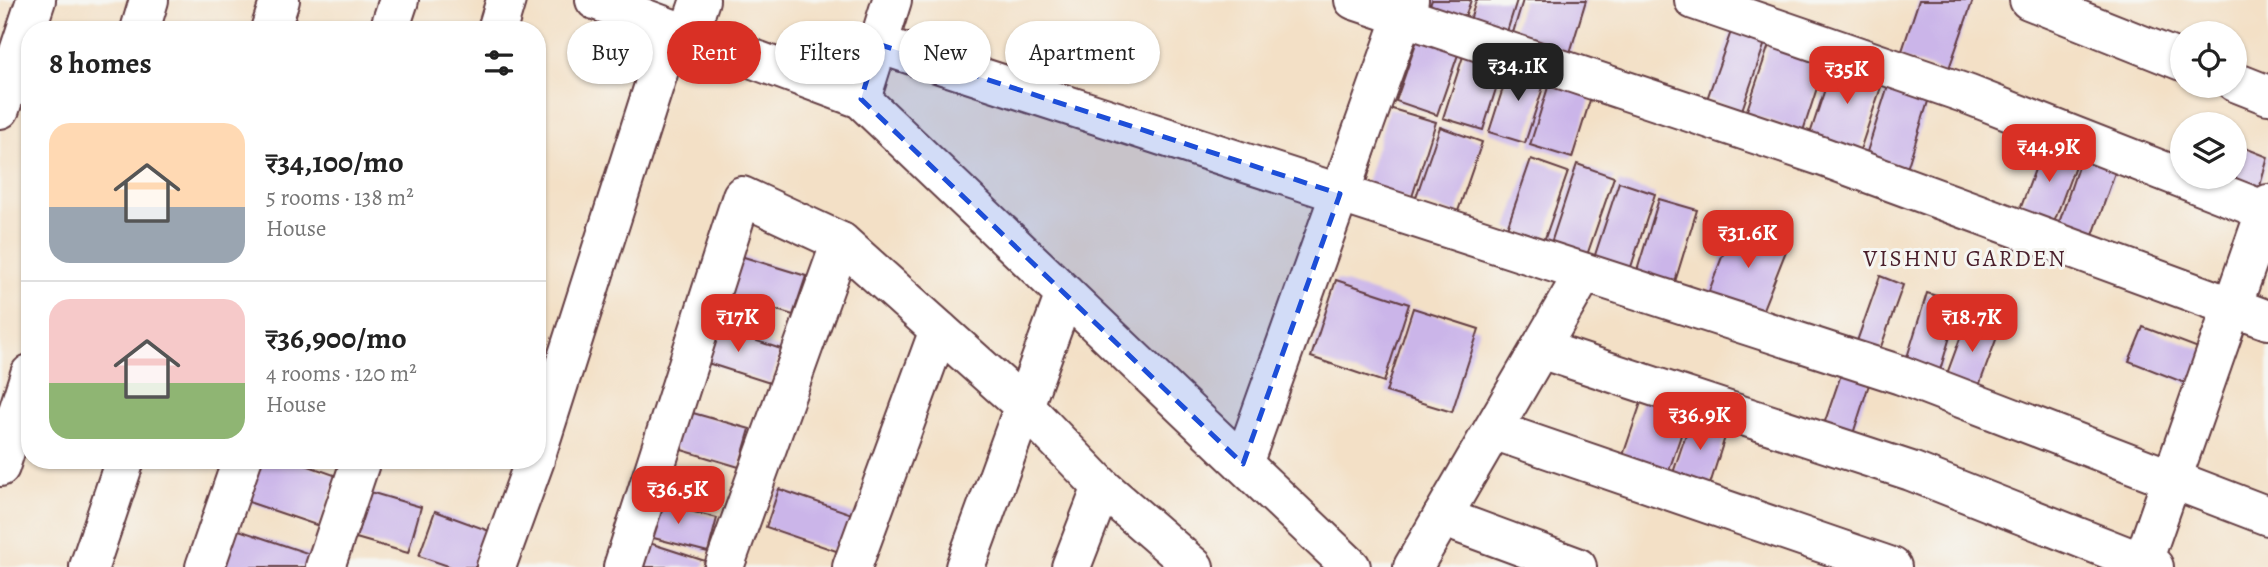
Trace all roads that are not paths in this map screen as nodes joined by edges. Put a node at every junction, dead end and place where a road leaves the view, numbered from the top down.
1 (37, 0) edge
2 (149, 0) edge
3 (280, 0) edge
4 (399, 0) edge
5 (506, 0) edge
6 (594, 0) edge
7 (892, 0) edge
8 (1354, 0) edge
9 (1694, 0) edge
10 (2029, 0) edge
11 (1407, 8) edge
12 (30, 21) edge
13 (143, 21) edge
14 (273, 21) edge
15 (392, 21) edge
16 (499, 21) edge
17 (687, 21) edge
18 (885, 22) edge
19 (885, 46) edge
20 (21, 47) edge
21 (761, 54) edge
22 (2170, 56) edge
23 (667, 78) edge
24 (866, 84) edge
25 (2247, 87) edge
26 (2268, 95) edge
27 (861, 99) junction
28 (0, 109) edge
29 (1340, 194) junction
30 (2267, 209) edge
31 (841, 242) junction
32 (1584, 273) junction
33 (1065, 294) junction
34 (2232, 307) junction
35 (2268, 320) edge
36 (939, 330) junction
37 (1540, 348) junction
38 (21, 402) edge
39 (1024, 406) junction
40 (546, 426) edge
41 (1493, 430) junction
42 (1243, 464) junction
43 (0, 467) edge
44 (122, 469) edge
45 (239, 469) edge
46 (358, 469) edge
47 (531, 469) edge
48 (2171, 480) junction
49 (1102, 487) junction
50 (2268, 516) edge
51 (1442, 517) junction
52 (1173, 559) edge
53 (2146, 566) edge
54 (89, 567) edge
55 (205, 567) edge
56 (324, 567) edge
57 (496, 567) edge
58 (623, 567) edge
59 (724, 567) edge
60 (852, 567) edge
61 (965, 567) edge
62 (1071, 567) edge
63 (1350, 567) edge
64 (1413, 567) edge
65 (1577, 567) edge
66 (1892, 567) edge

1 - 12 street
2 - 13 street
3 - 14 street
4 - 15 street
5 - 16 street
6 - 17 street
7 - 18 street
8 - 11 street
9 - 30 street
10 - 22 street
11 - 29 street
11 - 34 street
19 - 29 street
20 - 28 street
21 - 27 street
23 - 40 street
24 - 27 street
25 - 26 street
27 - 33 street
29 - 32 street
29 - 42 street
30 - 34 street
31 - 36 street
31 - 58 street
31 - 59 street
32 - 37 street
32 - 48 street
33 - 39 street
33 - 42 street
34 - 35 street
34 - 48 street
36 - 39 street
36 - 60 street
37 - 41 street
37 - 53 street
38 - 43 street
39 - 49 street
39 - 61 street
41 - 51 street
41 - 66 street
42 - 63 street
44 - 54 street
45 - 55 street
46 - 56 street
47 - 57 street
48 - 50 street
48 - 53 street
49 - 52 street
49 - 62 street
51 - 64 street
51 - 65 street

